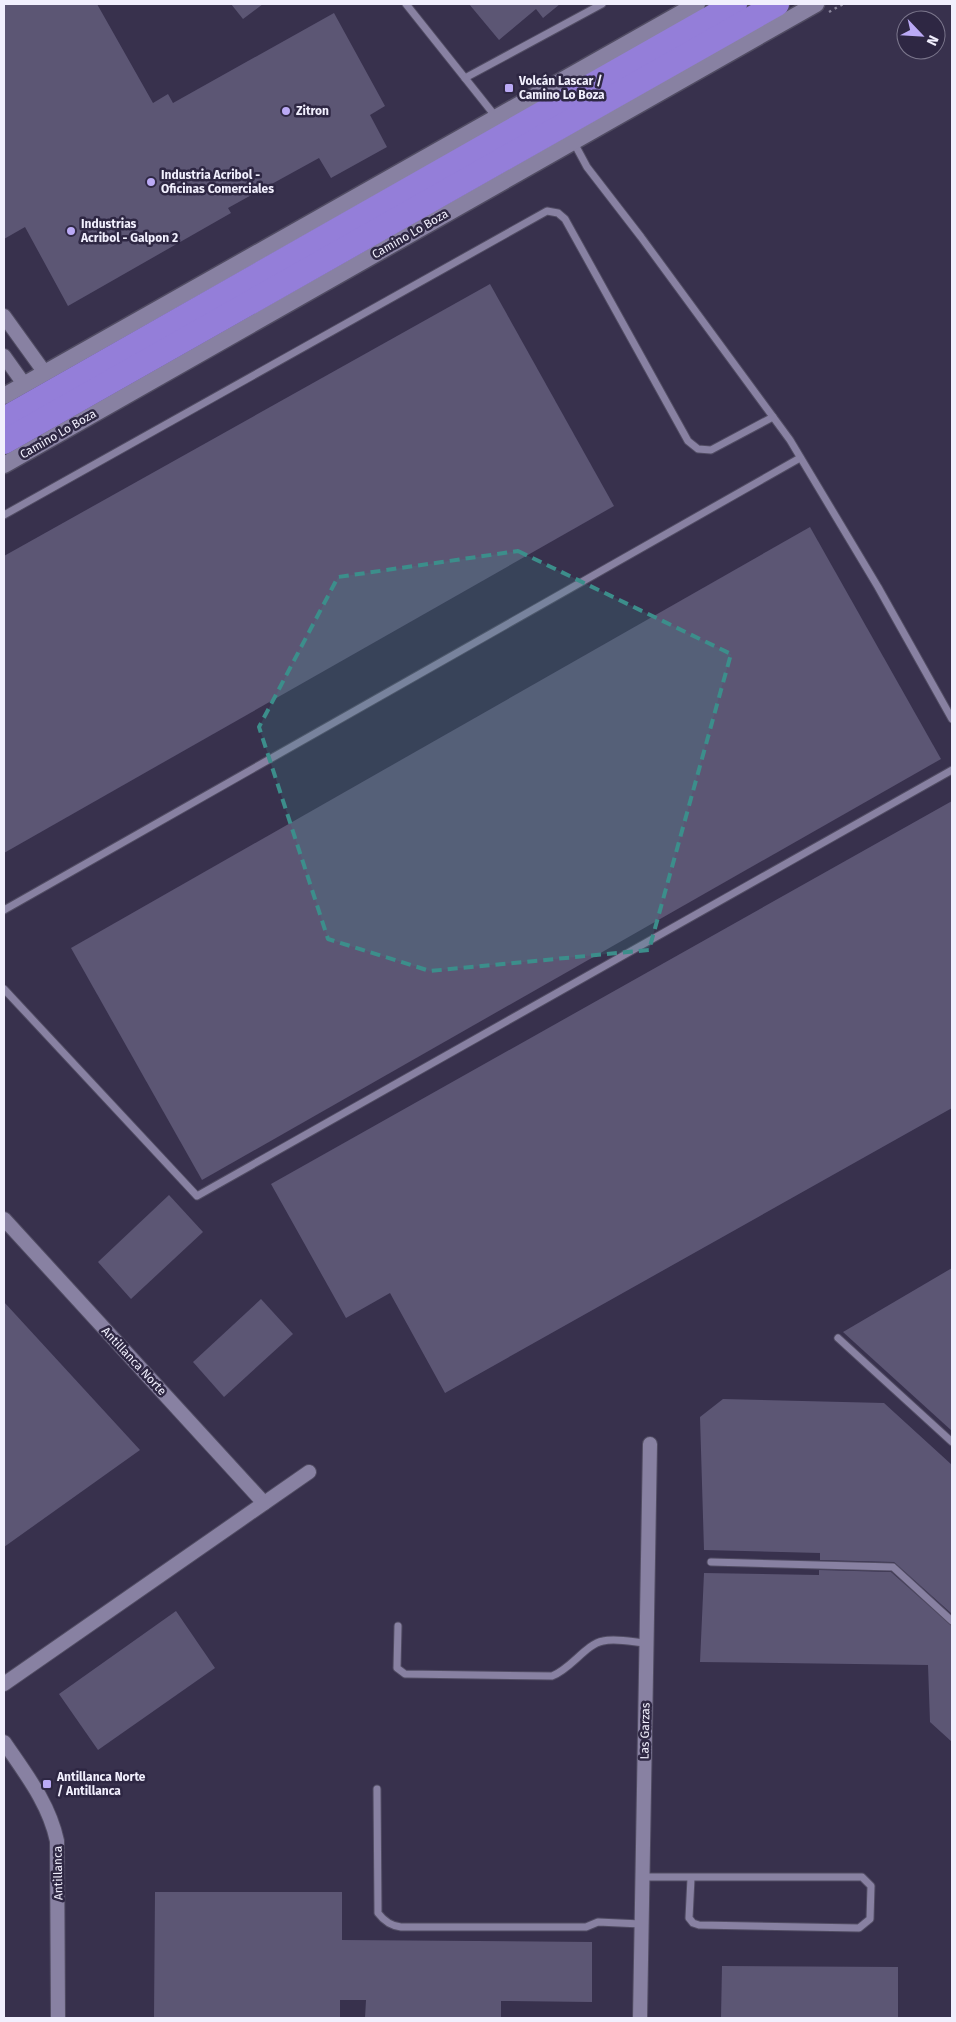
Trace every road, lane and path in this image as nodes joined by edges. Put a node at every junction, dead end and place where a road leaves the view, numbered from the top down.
1 (406, 4) edge
2 (602, 4) edge
3 (697, 4) edge
4 (735, 4) edge
5 (777, 4) edge
6 (816, 4) edge
7 (465, 78) junction
8 (496, 117) junction
9 (573, 141) junction
10 (4, 316) edge
11 (4, 356) edge
12 (45, 373) junction
13 (24, 384) junction
14 (4, 396) edge
15 (773, 418) junction
16 (4, 419) edge
17 (4, 442) edge
18 (800, 458) junction
19 (4, 465) edge
20 (4, 515) edge
21 (952, 719) edge
22 (952, 770) edge
23 (4, 910) edge
24 (4, 989) edge
25 (4, 1219) edge
26 (838, 1338) dead end
27 (952, 1442) edge
28 (650, 1444) dead end
29 (309, 1472) dead end
30 (264, 1503) junction
31 (711, 1562) dead end
32 (952, 1621) edge
33 (398, 1626) dead end
34 (646, 1643) junction
35 (4, 1684) edge
36 (4, 1742) edge
37 (377, 1789) dead end
38 (642, 1877) junction
39 (691, 1878) junction
40 (642, 1924) junction
41 (58, 2018) edge
42 (640, 2018) edge

1 - 7 lane
2 - 7 lane
3 - 8 street
4 - 16 highway
5 - 17 highway
6 - 9 street, Camino Lo Boza
7 - 8 lane
8 - 12 street
9 - 15 lane
9 - 19 street, Camino Lo Boza
10 - 12 street
11 - 13 street
12 - 13 street
13 - 14 street
15 - 18 lane
15 - 20 lane
18 - 21 lane
18 - 23 lane
22 - 24 lane
25 - 30 street, Antillanca Norte
26 - 27 lane
28 - 34 street, Las Garzas
29 - 30 street
30 - 35 street
31 - 32 lane
33 - 34 lane
34 - 38 street, Las Garzas
36 - 41 street, Antillanca
37 - 40 lane
38 - 39 lane
38 - 40 street, Las Garzas
39 - 39 lane
40 - 42 street, Las Garzas

